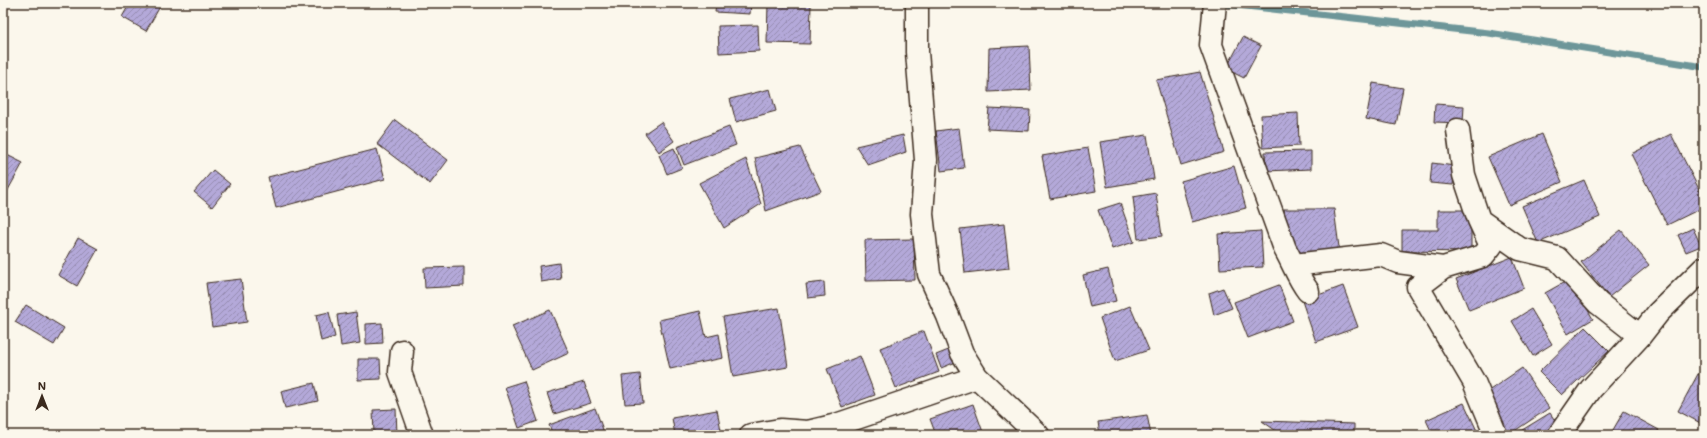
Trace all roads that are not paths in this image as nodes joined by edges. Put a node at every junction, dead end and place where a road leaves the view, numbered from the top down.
1 (917, 3) edge
2 (1215, 3) edge
3 (1458, 130) dead end
4 (1479, 220) junction
5 (1294, 265) junction
6 (1443, 268) junction
7 (1704, 268) edge
8 (1308, 291) dead end
9 (1640, 336) junction
10 (402, 351) dead end
11 (978, 377) junction
12 (422, 435) edge
13 (750, 435) edge
14 (1038, 435) edge
15 (1496, 435) edge
16 (1559, 435) edge

1 - 11 street
2 - 5 street
3 - 4 street
4 - 6 street
4 - 9 street
5 - 6 street
5 - 8 street
6 - 15 street
7 - 9 street
9 - 16 street
10 - 12 street
11 - 13 street
11 - 14 street

